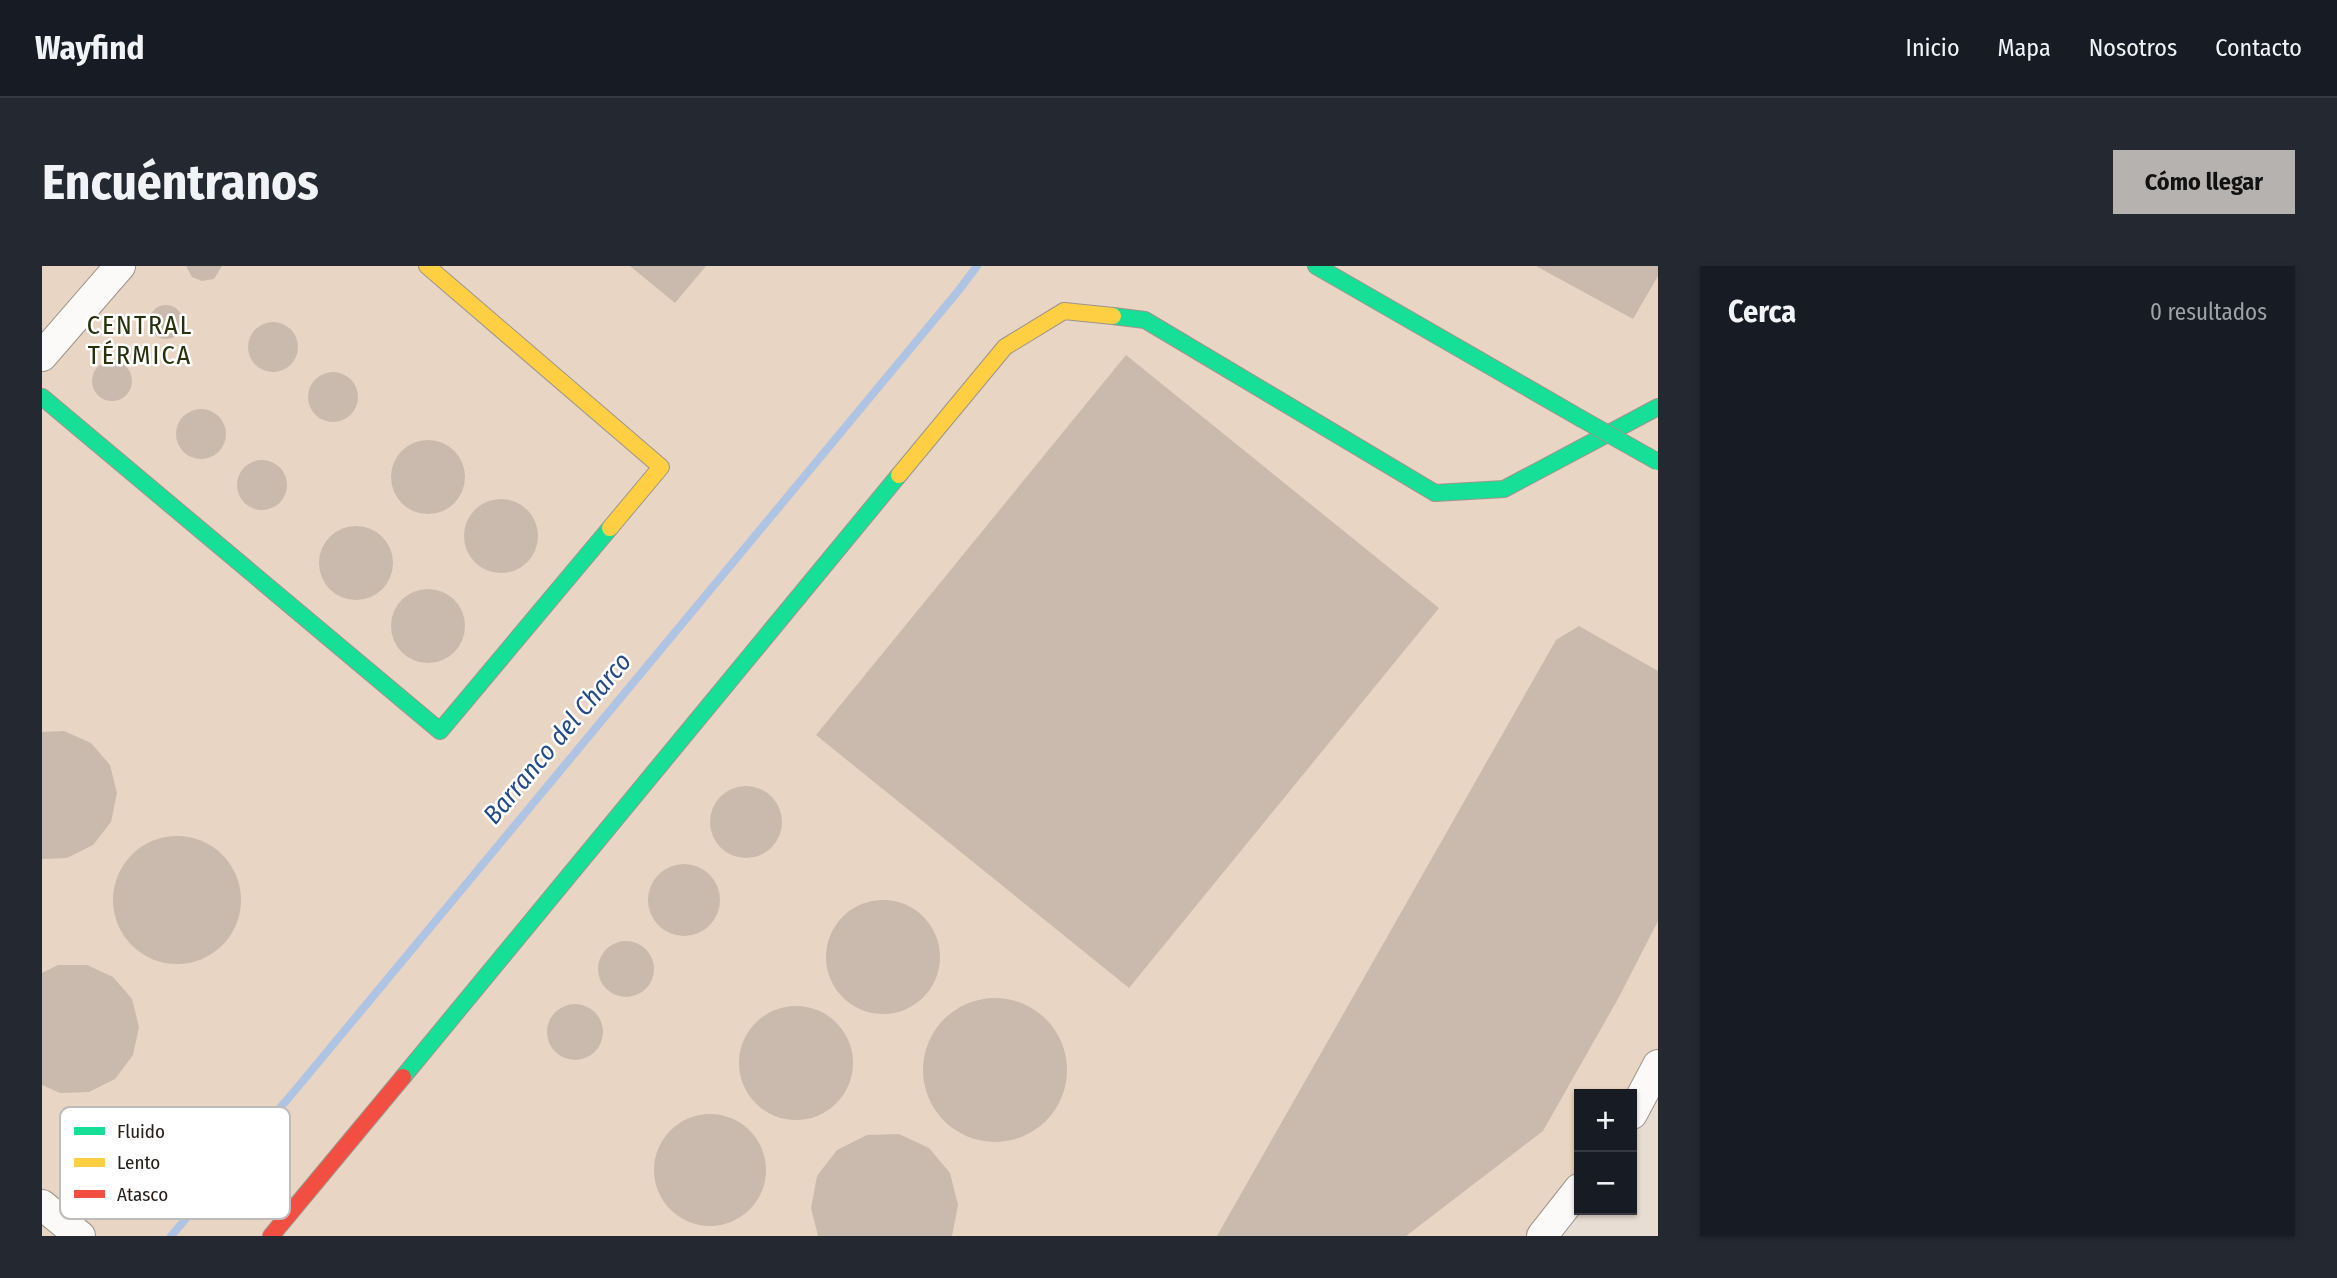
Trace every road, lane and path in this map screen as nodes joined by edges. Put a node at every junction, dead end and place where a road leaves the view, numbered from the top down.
1 (120, 266) edge
2 (427, 266) edge
3 (1315, 266) edge
4 (42, 356) edge
5 (42, 397) edge
6 (1658, 407) edge
7 (1658, 461) edge
8 (1658, 1065) edge
9 (1637, 1105) edge
10 (1574, 1195) edge
11 (42, 1206) edge
12 (290, 1213) edge
13 (285, 1219) edge
14 (80, 1236) edge
15 (271, 1236) edge
16 (1542, 1236) edge

1 - 4 street
2 - 5 street
3 - 7 street, bridge
6 - 12 street
8 - 9 street
10 - 16 street
11 - 14 street
13 - 15 street

